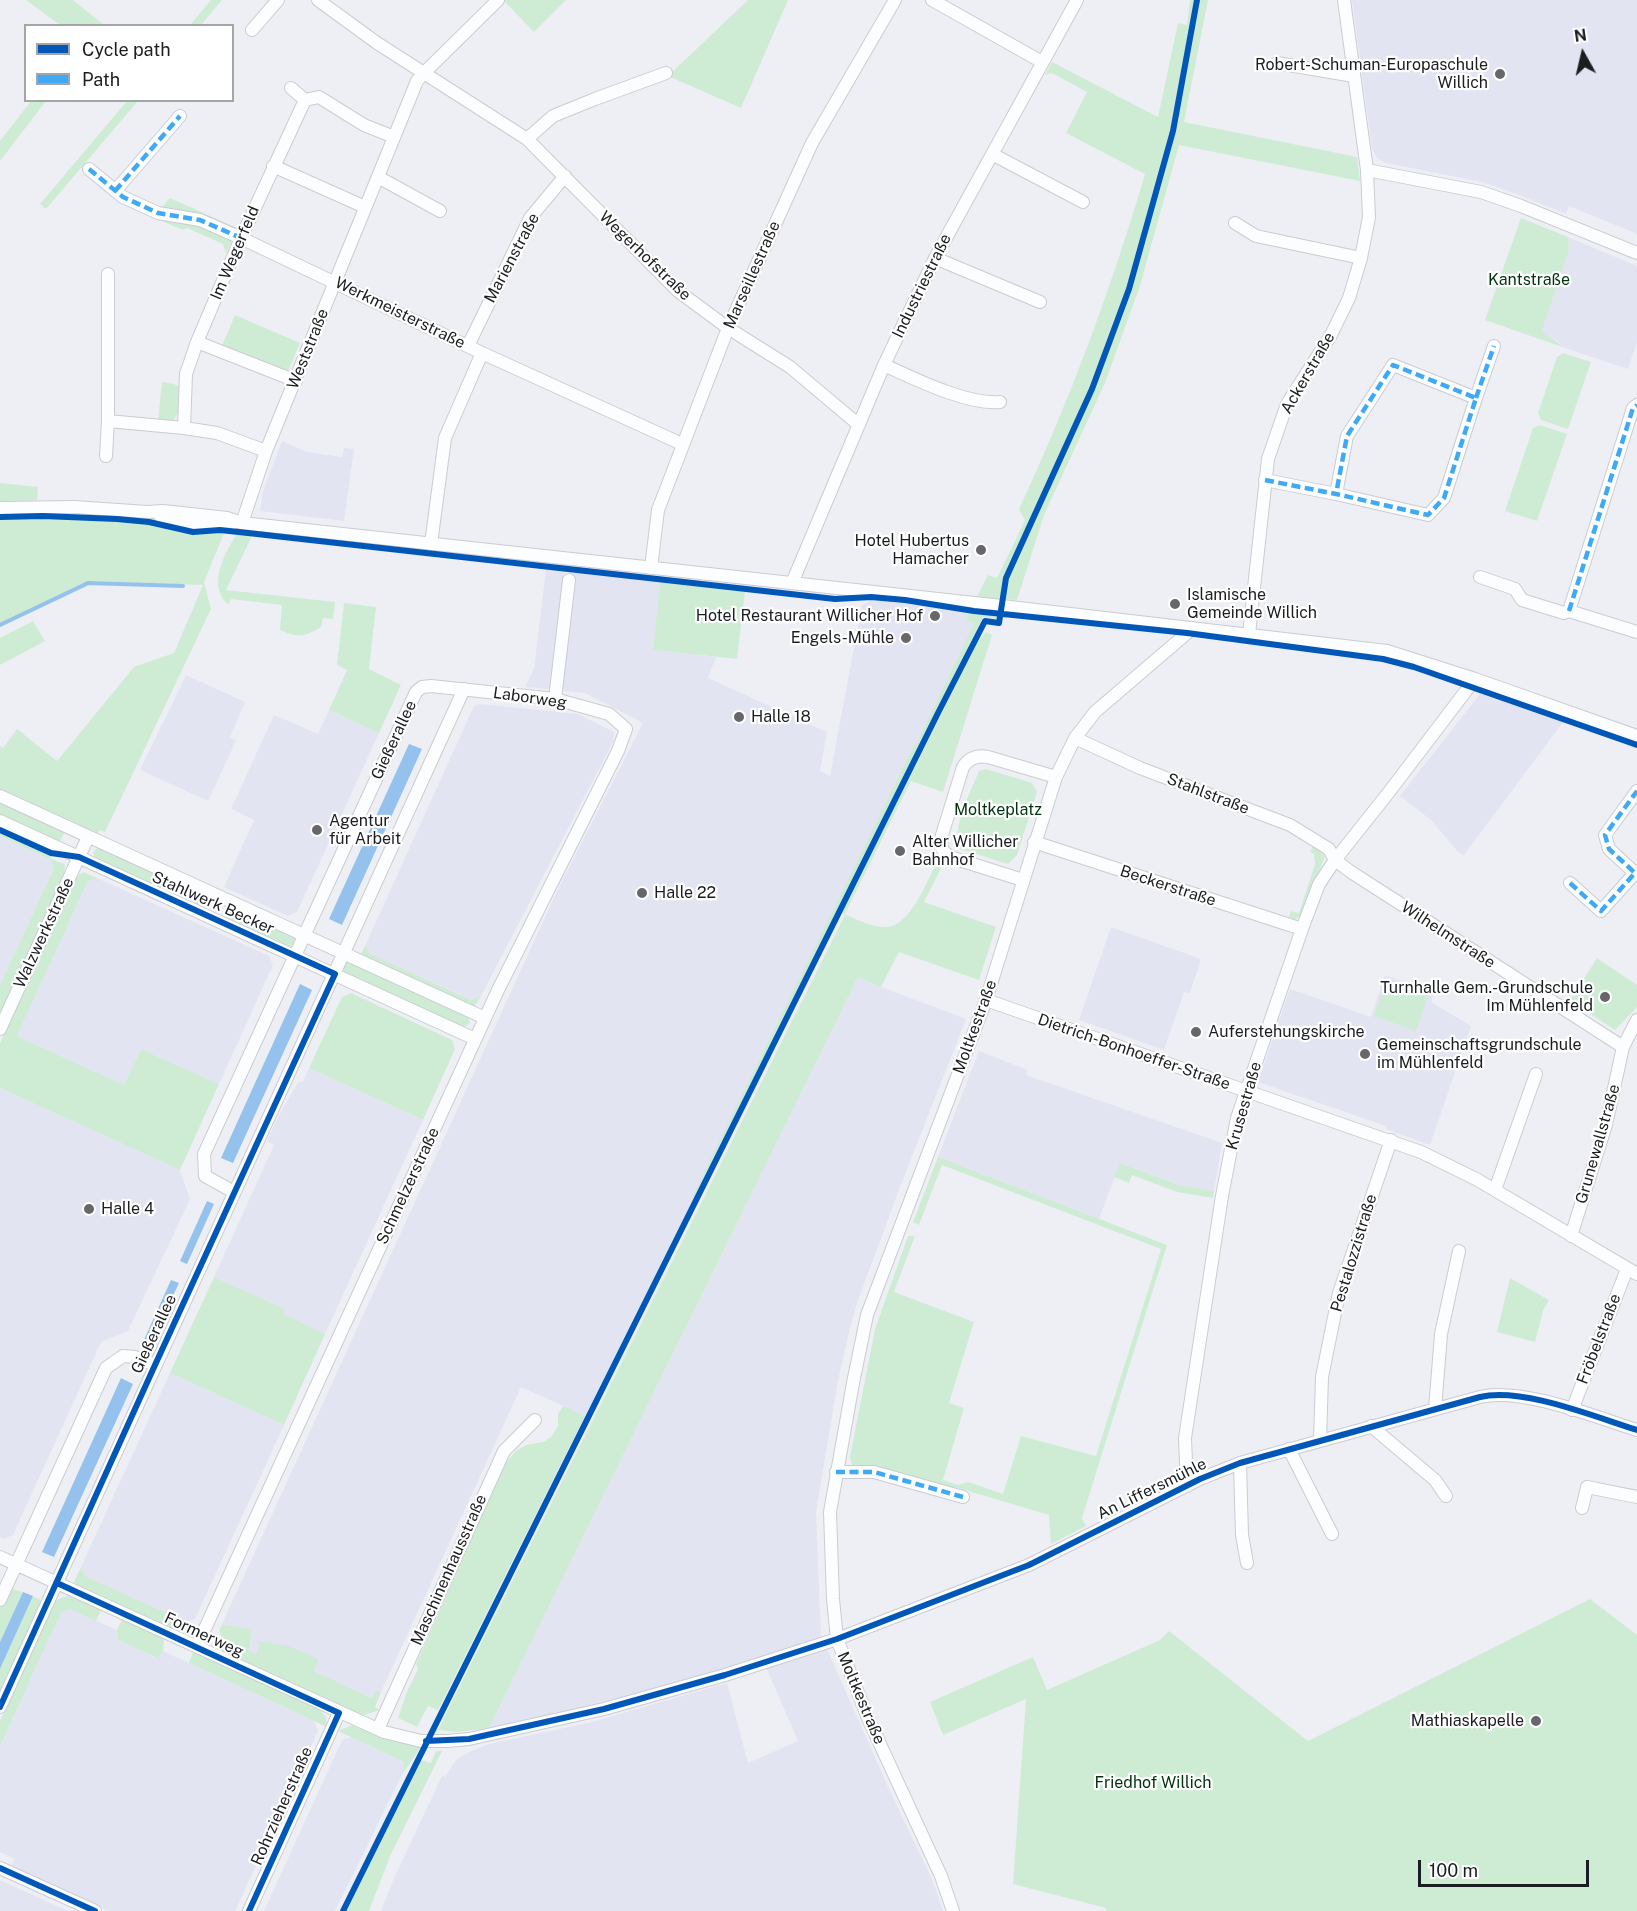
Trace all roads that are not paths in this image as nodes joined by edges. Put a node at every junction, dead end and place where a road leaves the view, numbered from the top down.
1 (278, 0) edge
2 (318, 0) edge
3 (498, 0) edge
4 (895, 0) edge
5 (932, 0) edge
6 (1077, 0) edge
7 (1344, 0) edge
8 (252, 30) dead end
9 (1042, 62) junction
10 (1277, 63) dead end
11 (424, 73) junction
12 (666, 73) dead end
13 (1354, 76) junction
14 (291, 88) dead end
15 (304, 100) junction
16 (180, 116) dead end
17 (394, 137) junction
18 (527, 139) junction
19 (992, 154) junction
20 (273, 166) junction
21 (89, 169) dead end
22 (1367, 170) junction
23 (565, 176) junction
24 (378, 177) junction
25 (116, 191) junction
26 (1083, 202) dead end
27 (365, 207) junction
28 (440, 211) dead end
29 (1235, 223) dead end
30 (241, 238) junction
31 (1637, 253) edge
32 (935, 258) junction
33 (1361, 258) junction
34 (108, 274) dead end
35 (335, 282) junction
36 (1040, 302) dead end
37 (728, 328) junction
38 (197, 342) junction
39 (468, 346) junction
40 (1494, 346) dead end
41 (482, 353) junction
42 (884, 365) junction
43 (296, 381) junction
44 (1476, 398) junction
45 (1000, 402) dead end
46 (1637, 405) edge
47 (108, 421) junction
48 (859, 425) junction
49 (184, 428) junction
50 (682, 444) junction
51 (266, 451) junction
52 (106, 456) dead end
53 (1265, 480) junction
54 (1336, 494) junction
55 (0, 508) edge
56 (238, 523) junction
57 (431, 544) junction
58 (651, 568) junction
59 (1480, 577) dead end
60 (569, 580) dead end
61 (792, 583) junction
62 (1569, 611) junction
63 (1193, 628) junction
64 (1637, 632) edge
65 (1249, 634) junction
66 (1475, 679) junction
67 (464, 689) junction
68 (555, 699) junction
69 (626, 729) joint
70 (1637, 736) edge
71 (1075, 738) junction
72 (1056, 777) junction
73 (1637, 791) edge
74 (0, 796) edge
75 (0, 821) edge
76 (88, 837) junction
77 (1034, 842) junction
78 (79, 857) junction
79 (1335, 860) junction
80 (1023, 880) junction
81 (1570, 883) dead end
82 (1302, 929) junction
83 (304, 935) junction
84 (345, 953) junction
85 (295, 955) junction
86 (335, 974) junction
87 (986, 1000) junction
88 (485, 1018) junction
89 (1637, 1020) edge
90 (0, 1029) edge
91 (475, 1039) junction
92 (1623, 1047) junction
93 (1536, 1074) dead end
94 (1246, 1091) junction
95 (1391, 1140) junction
96 (1495, 1190) junction
97 (234, 1192) junction
98 (1571, 1236) junction
99 (1459, 1251) dead end
100 (1632, 1271) edge
101 (155, 1365) junction
102 (1435, 1409) junction
103 (1572, 1410) junction
104 (534, 1420) dead end
105 (1371, 1426) junction
106 (1637, 1430) edge
107 (1320, 1440) junction
108 (1289, 1449) junction
109 (1240, 1463) junction
110 (836, 1472) junction
111 (1187, 1485) junction
112 (1446, 1496) dead end
113 (963, 1497) dead end
114 (1637, 1497) edge
115 (1582, 1508) dead end
116 (1332, 1534) dead end
117 (0, 1557) edge
118 (1247, 1563) dead end
119 (16, 1565) junction
120 (57, 1583) junction
121 (0, 1600) edge
122 (837, 1639) junction
123 (197, 1646) junction
124 (725, 1675) joint
125 (0, 1707) edge
126 (339, 1713) junction
127 (378, 1729) junction
128 (0, 1868) edge
129 (95, 1911) edge
130 (249, 1911) edge
131 (953, 1911) edge

1 - 8 street
2 - 11 street, Wegerhofstraße
3 - 11 street, Weststraße
4 - 37 street, Marseillestraße
5 - 9 street
6 - 9 street, Industriestraße
7 - 13 street, Ackerstraße
9 - 19 street, Industriestraße
10 - 13 street
11 - 17 street, Weststraße
11 - 18 street, Wegerhofstraße
12 - 18 street
13 - 22 street, Ackerstraße
14 - 15 street
15 - 17 street
15 - 20 street, Im Wegerfeld
16 - 25 street
17 - 24 street, Weststraße
18 - 23 street, Wegerhofstraße
19 - 26 street
19 - 32 street, Industriestraße
20 - 27 street
20 - 30 street, Im Wegerfeld
21 - 25 street, Werkmeisterstraße
22 - 31 street
22 - 33 street, Ackerstraße
23 - 37 street, Wegerhofstraße
23 - 39 street, Marienstraße
24 - 27 street, Weststraße
24 - 28 street
25 - 30 street, Werkmeisterstraße
27 - 35 street, Weststraße
29 - 33 street
30 - 35 street, Werkmeisterstraße
30 - 38 street, Im Wegerfeld
32 - 36 street
32 - 42 street, Industriestraße
33 - 53 street, Ackerstraße
34 - 47 street
35 - 39 street, Werkmeisterstraße
35 - 43 street, Weststraße
37 - 48 street, Wegerhofstraße
37 - 50 street, Marseillestraße
38 - 43 street
38 - 49 street, Im Wegerfeld
39 - 41 street, Werkmeisterstraße
40 - 44 street
41 - 50 street, Werkmeisterstraße
41 - 57 street
42 - 45 street
42 - 48 street, Industriestraße
43 - 51 street, Weststraße
44 - 54 street
44 - 54 street
46 - 62 street
47 - 49 street
47 - 52 street
48 - 61 street, Industriestraße
49 - 51 street
50 - 58 street, Marseillestraße
51 - 56 street, Weststraße
53 - 54 street
53 - 65 street, Ackerstraße
55 - 56 street
56 - 57 street
57 - 58 street
58 - 61 street
59 - 62 street
60 - 68 street
61 - 63 street
62 - 64 street
63 - 65 street
63 - 71 street, Moltkestraße
65 - 66 street
66 - 70 street
66 - 79 street, Krusestraße
67 - 68 street, Laborweg
67 - 83 street, Gießerallee
67 - 84 street, Gießerallee
68 - 69 street, Laborweg
69 - 88 street, Schmelzerstraße
71 - 72 street, Moltkestraße
71 - 79 street, Stahlstraße
72 - 77 street, Moltkestraße
72 - 80 street
73 - 81 street
74 - 76 street, Stahlwerk Becker
75 - 78 street, Stahlwerk Becker
76 - 78 street, Walzwerkstraße
76 - 83 street, Stahlwerk Becker
77 - 80 street, Moltkestraße
77 - 82 street, Beckerstraße
78 - 85 street, Stahlwerk Becker
78 - 90 street, Walzwerkstraße
79 - 82 street, Krusestraße
79 - 92 street, Wilhelmstraße
80 - 87 street, Moltkestraße
82 - 94 street, Krusestraße
83 - 84 street, Stahlwerk Becker
83 - 85 street, Gießerallee
84 - 86 street, Gießerallee
84 - 88 street, Stahlwerk Becker
85 - 86 street, Stahlwerk Becker
85 - 97 street, Gießerallee
86 - 91 street, Stahlwerk Becker
86 - 97 street, Gießerallee
87 - 94 street, Dietrich-Bonhoeffer-Straße
87 - 110 street, Moltkestraße
88 - 91 street, Schmelzerstraße
89 - 92 street, Grunewallstraße
91 - 123 street, Schmelzerstraße
92 - 98 street, Grunewallstraße
93 - 96 street
94 - 95 street, Dietrich-Bonhoeffer-Straße
94 - 111 street, Krusestraße
95 - 96 street, Dietrich-Bonhoeffer-Straße
95 - 107 street, Pestalozzistraße
96 - 98 street, Dietrich-Bonhoeffer-Straße
97 - 101 street, Gießerallee
98 - 100 street, Dietrich-Bonhoeffer-Straße
99 - 102 street
100 - 103 street, Fröbelstraße
101 - 119 street, Gießerallee
101 - 120 street, Gießerallee
102 - 103 street, An Liffersmühle
102 - 105 street, An Liffersmühle
103 - 106 street, An Liffersmühle
104 - 127 street, Maschinenhausstraße
105 - 107 street, An Liffersmühle
105 - 112 street
107 - 108 street, An Liffersmühle
108 - 109 street, An Liffersmühle
108 - 116 street
109 - 111 street, An Liffersmühle
109 - 118 street
110 - 113 street
110 - 122 street, Moltkestraße
111 - 122 street, An Liffersmühle
114 - 115 street
117 - 119 street, Formerweg
119 - 120 street, Formerweg
119 - 121 street, Gießerallee
120 - 123 street, Formerweg
120 - 125 street, Gießerallee
122 - 124 street, An Liffersmühle
122 - 131 street, Moltkestraße
123 - 126 street, Formerweg
124 - 127 street, Formerweg
126 - 127 street, Formerweg
126 - 130 street, Rohrzieherstraße
128 - 129 street

